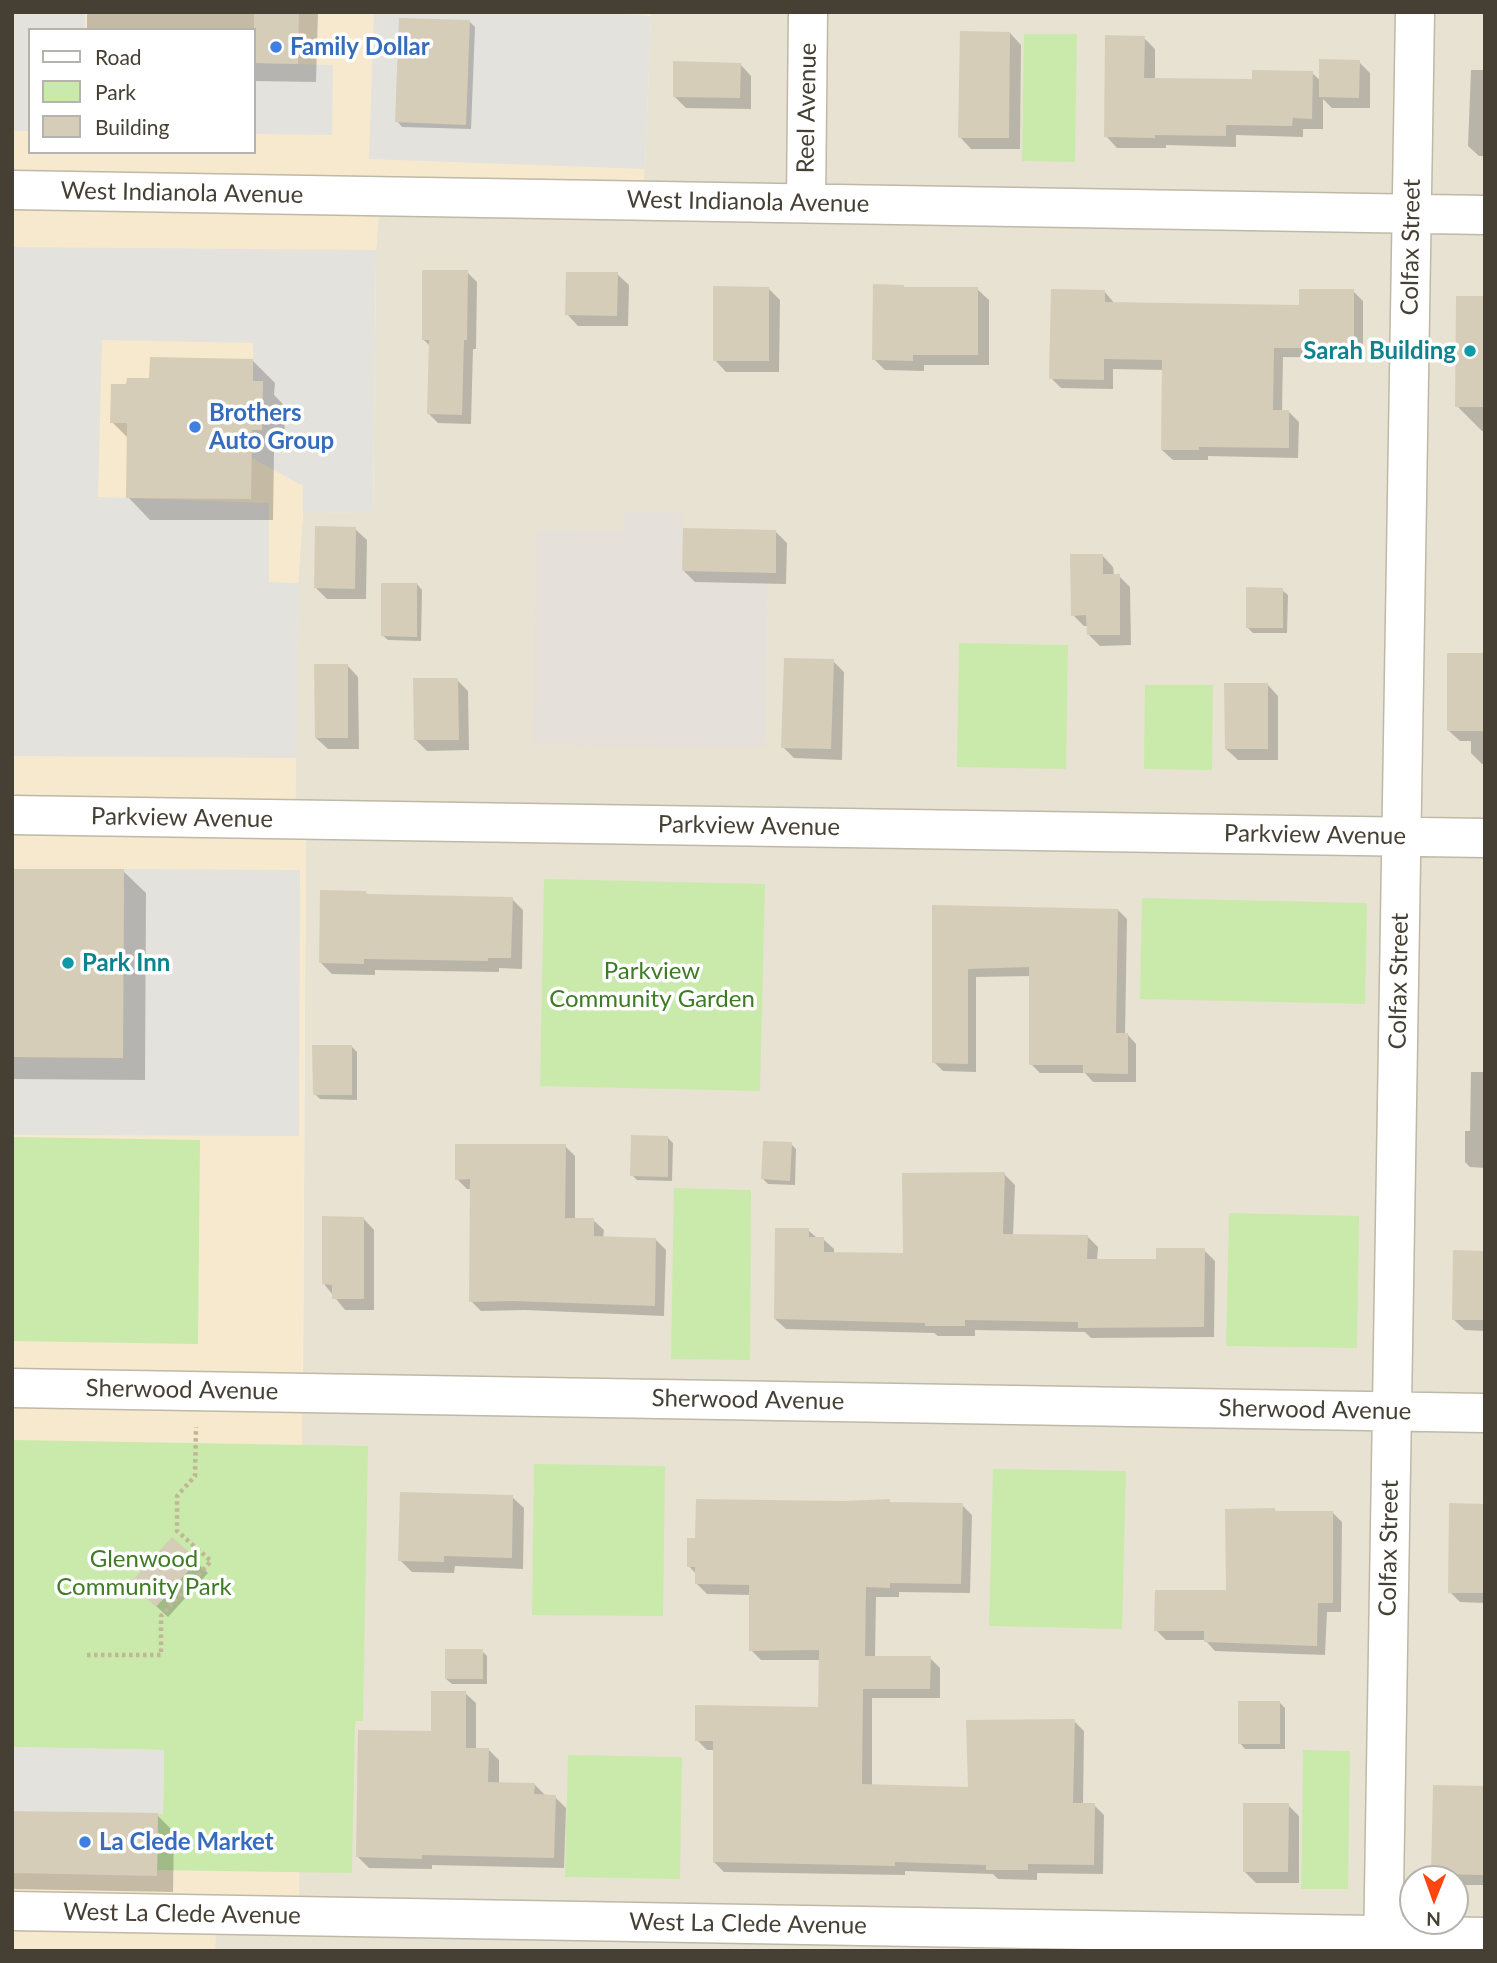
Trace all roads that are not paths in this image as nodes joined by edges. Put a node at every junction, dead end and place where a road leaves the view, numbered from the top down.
1 (808, 12) edge
2 (1415, 12) edge
3 (12, 190) edge
4 (806, 203) junction
5 (1412, 213) junction
6 (1485, 215) edge
7 (12, 815) edge
8 (1401, 836) junction
9 (1485, 838) edge
10 (12, 1388) edge
11 (1392, 1411) junction
12 (1485, 1413) edge
13 (12, 1911) edge
14 (1485, 1937) edge
15 (1383, 1943) edge

1 - 4 street, Reel Avenue
2 - 5 street, Colfax Street
3 - 4 street, West Indianola Avenue
4 - 5 street, West Indianola Avenue
5 - 6 street, West Indianola Avenue
5 - 8 street, Colfax Street
7 - 8 street, Parkview Avenue
8 - 9 street, Parkview Avenue
8 - 11 street, Colfax Street
10 - 11 street, Sherwood Avenue
11 - 12 street, Sherwood Avenue
11 - 15 street, Colfax Street
13 - 15 street, West La Clede Avenue
14 - 15 street, West La Clede Avenue

